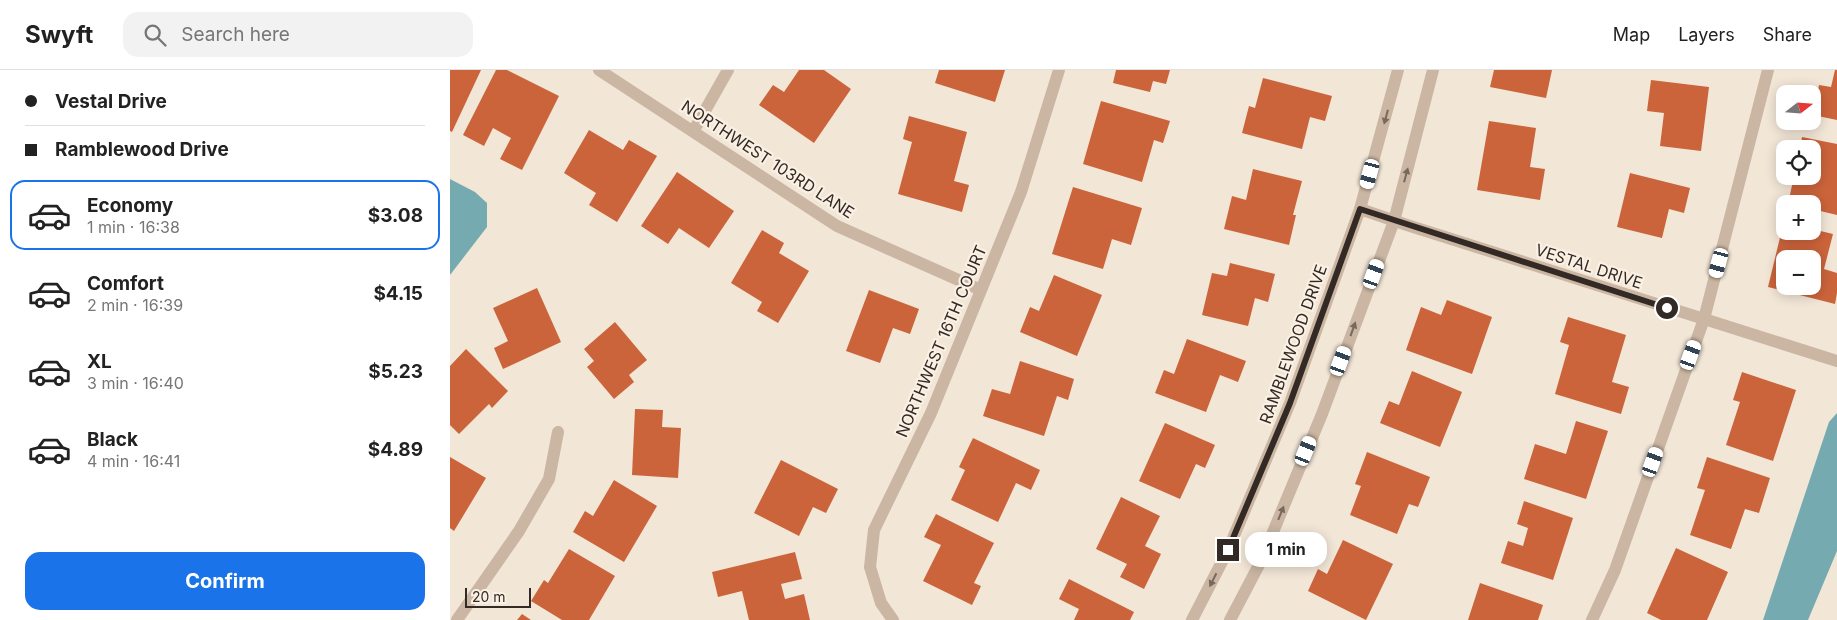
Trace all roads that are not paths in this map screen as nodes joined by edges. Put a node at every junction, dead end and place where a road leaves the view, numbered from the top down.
1 (599, 70) edge
2 (728, 70) edge
3 (1059, 70) edge
4 (1398, 70) edge
5 (1434, 70) edge
6 (1768, 70) edge
7 (694, 130) junction
8 (1360, 209) junction
9 (1394, 221) junction
10 (981, 290) junction
11 (1704, 319) junction
12 (1837, 361) edge
13 (558, 432) dead end
14 (457, 620) edge
15 (893, 620) edge
16 (1192, 620) edge
17 (1230, 620) edge
18 (1592, 620) edge

1 - 7 street, NORTHWEST 103RD LANE
2 - 7 street
3 - 10 street, NORTHWEST 16TH COURT
4 -> 8 street, RAMBLEWOOD DRIVE
9 -> 5 street
6 - 11 street
7 - 10 street, NORTHWEST 103RD LANE
8 - 9 street, VESTAL DRIVE
8 -> 16 street, RAMBLEWOOD DRIVE
9 - 11 street, VESTAL DRIVE
17 -> 9 street
10 - 15 street, NORTHWEST 16TH COURT
11 - 12 street, VESTAL DRIVE
11 - 18 street
13 - 14 street

